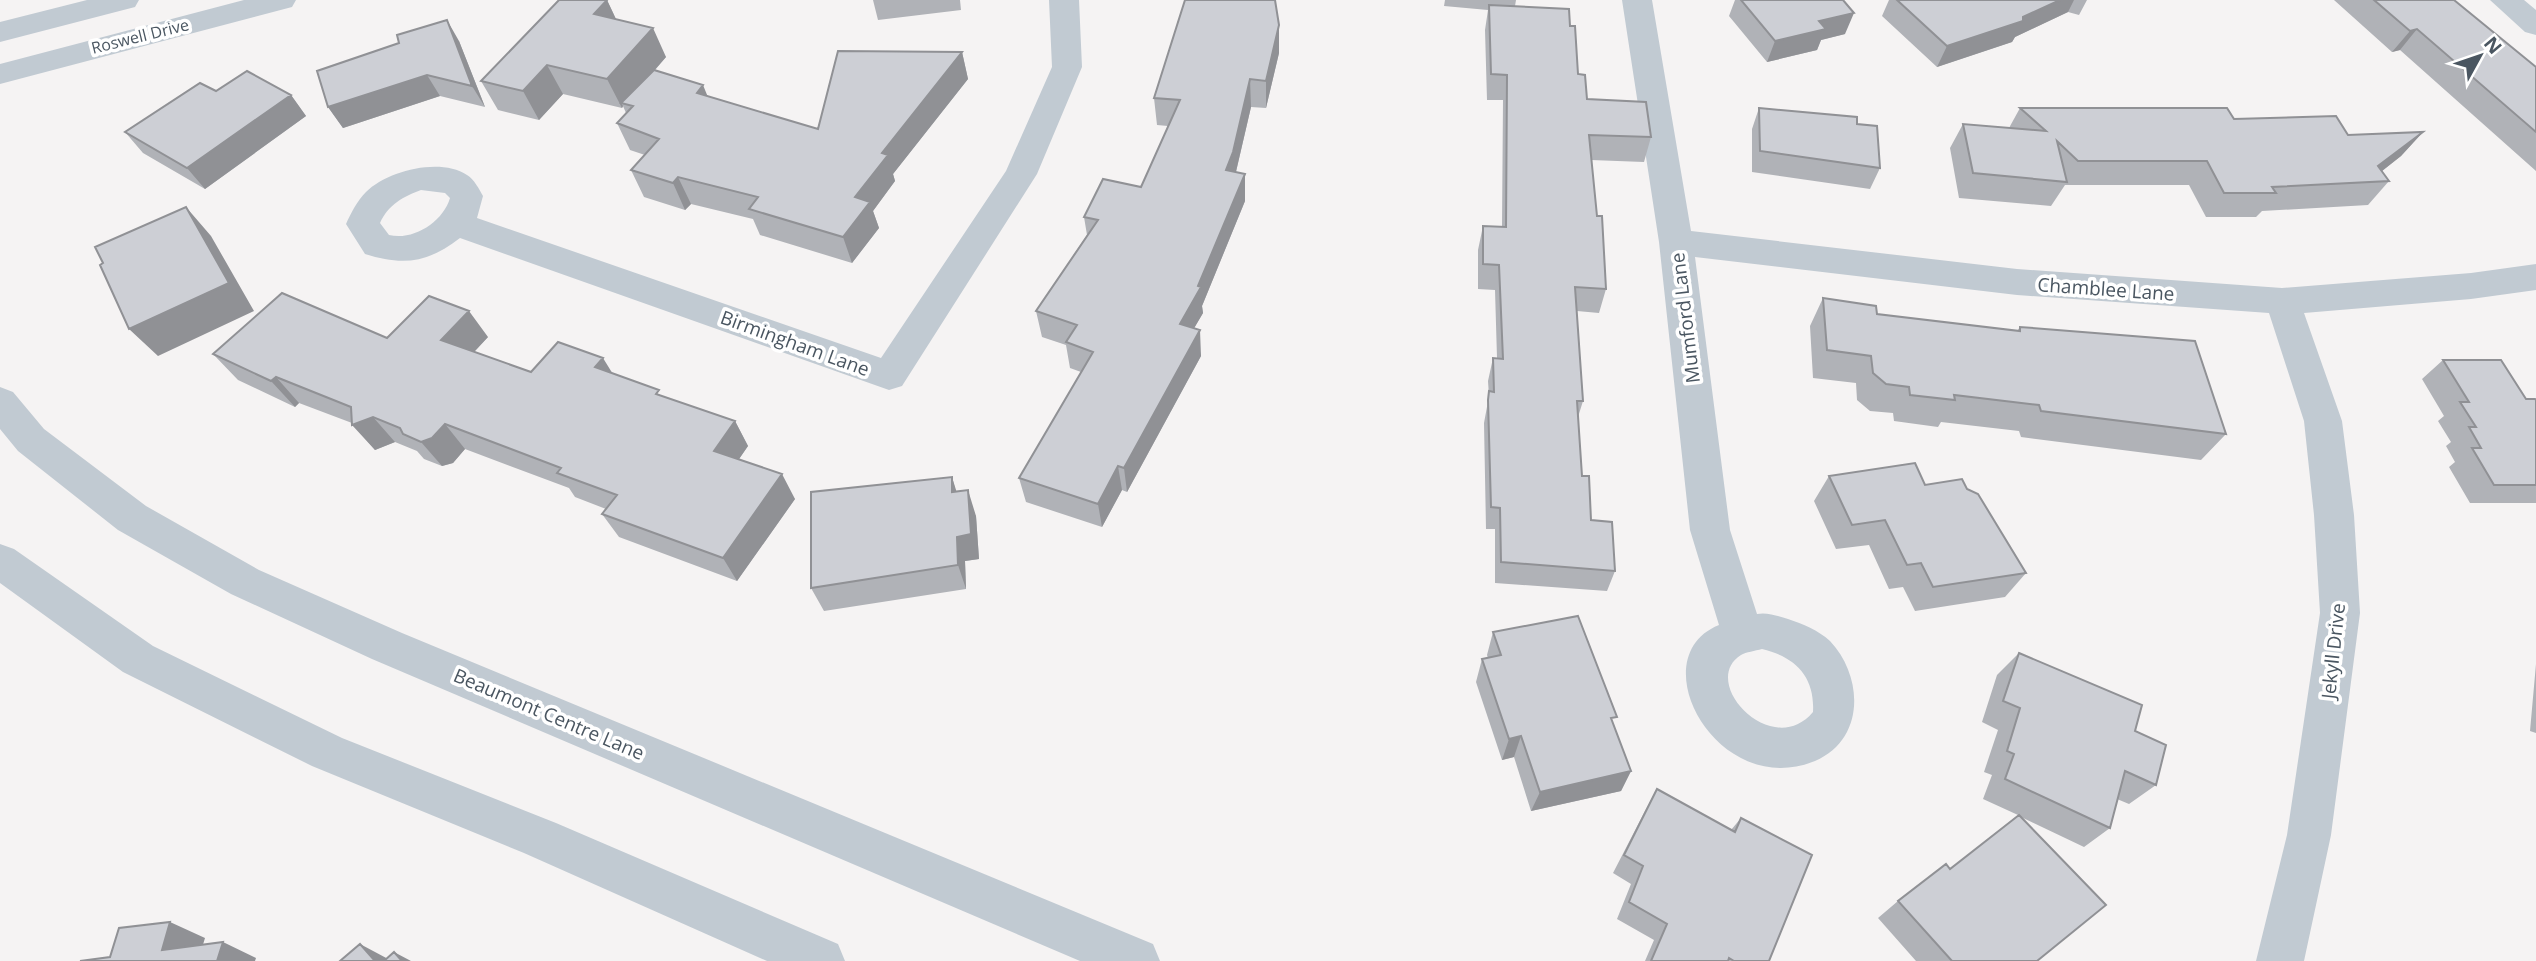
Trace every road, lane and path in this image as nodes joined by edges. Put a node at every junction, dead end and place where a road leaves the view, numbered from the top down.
1 (124, 0) edge
2 (281, 0) edge
3 (1064, 0) edge
4 (1637, 0) edge
5 (2505, 0) edge
6 (2536, 25) edge
7 (0, 32) edge
8 (0, 74) edge
9 (458, 223) dead end
10 (1676, 242) junction
11 (2536, 277) edge
12 (2282, 301) junction
13 (0, 402) edge
14 (0, 561) edge
15 (1742, 632) dead end
16 (821, 961) edge
17 (1136, 961) edge
18 (2280, 961) edge

1 - 7 street
2 - 8 street, Roswell Drive
3 - 9 street, Birmingham Lane
4 - 10 street, Mumford Lane
5 - 6 street
10 - 12 street, Chamblee Lane
10 - 15 street, Mumford Lane
11 - 12 street, Chamblee Lane
12 - 18 street, Jekyll Drive
13 - 17 street, Beaumont Centre Lane
14 - 16 street

